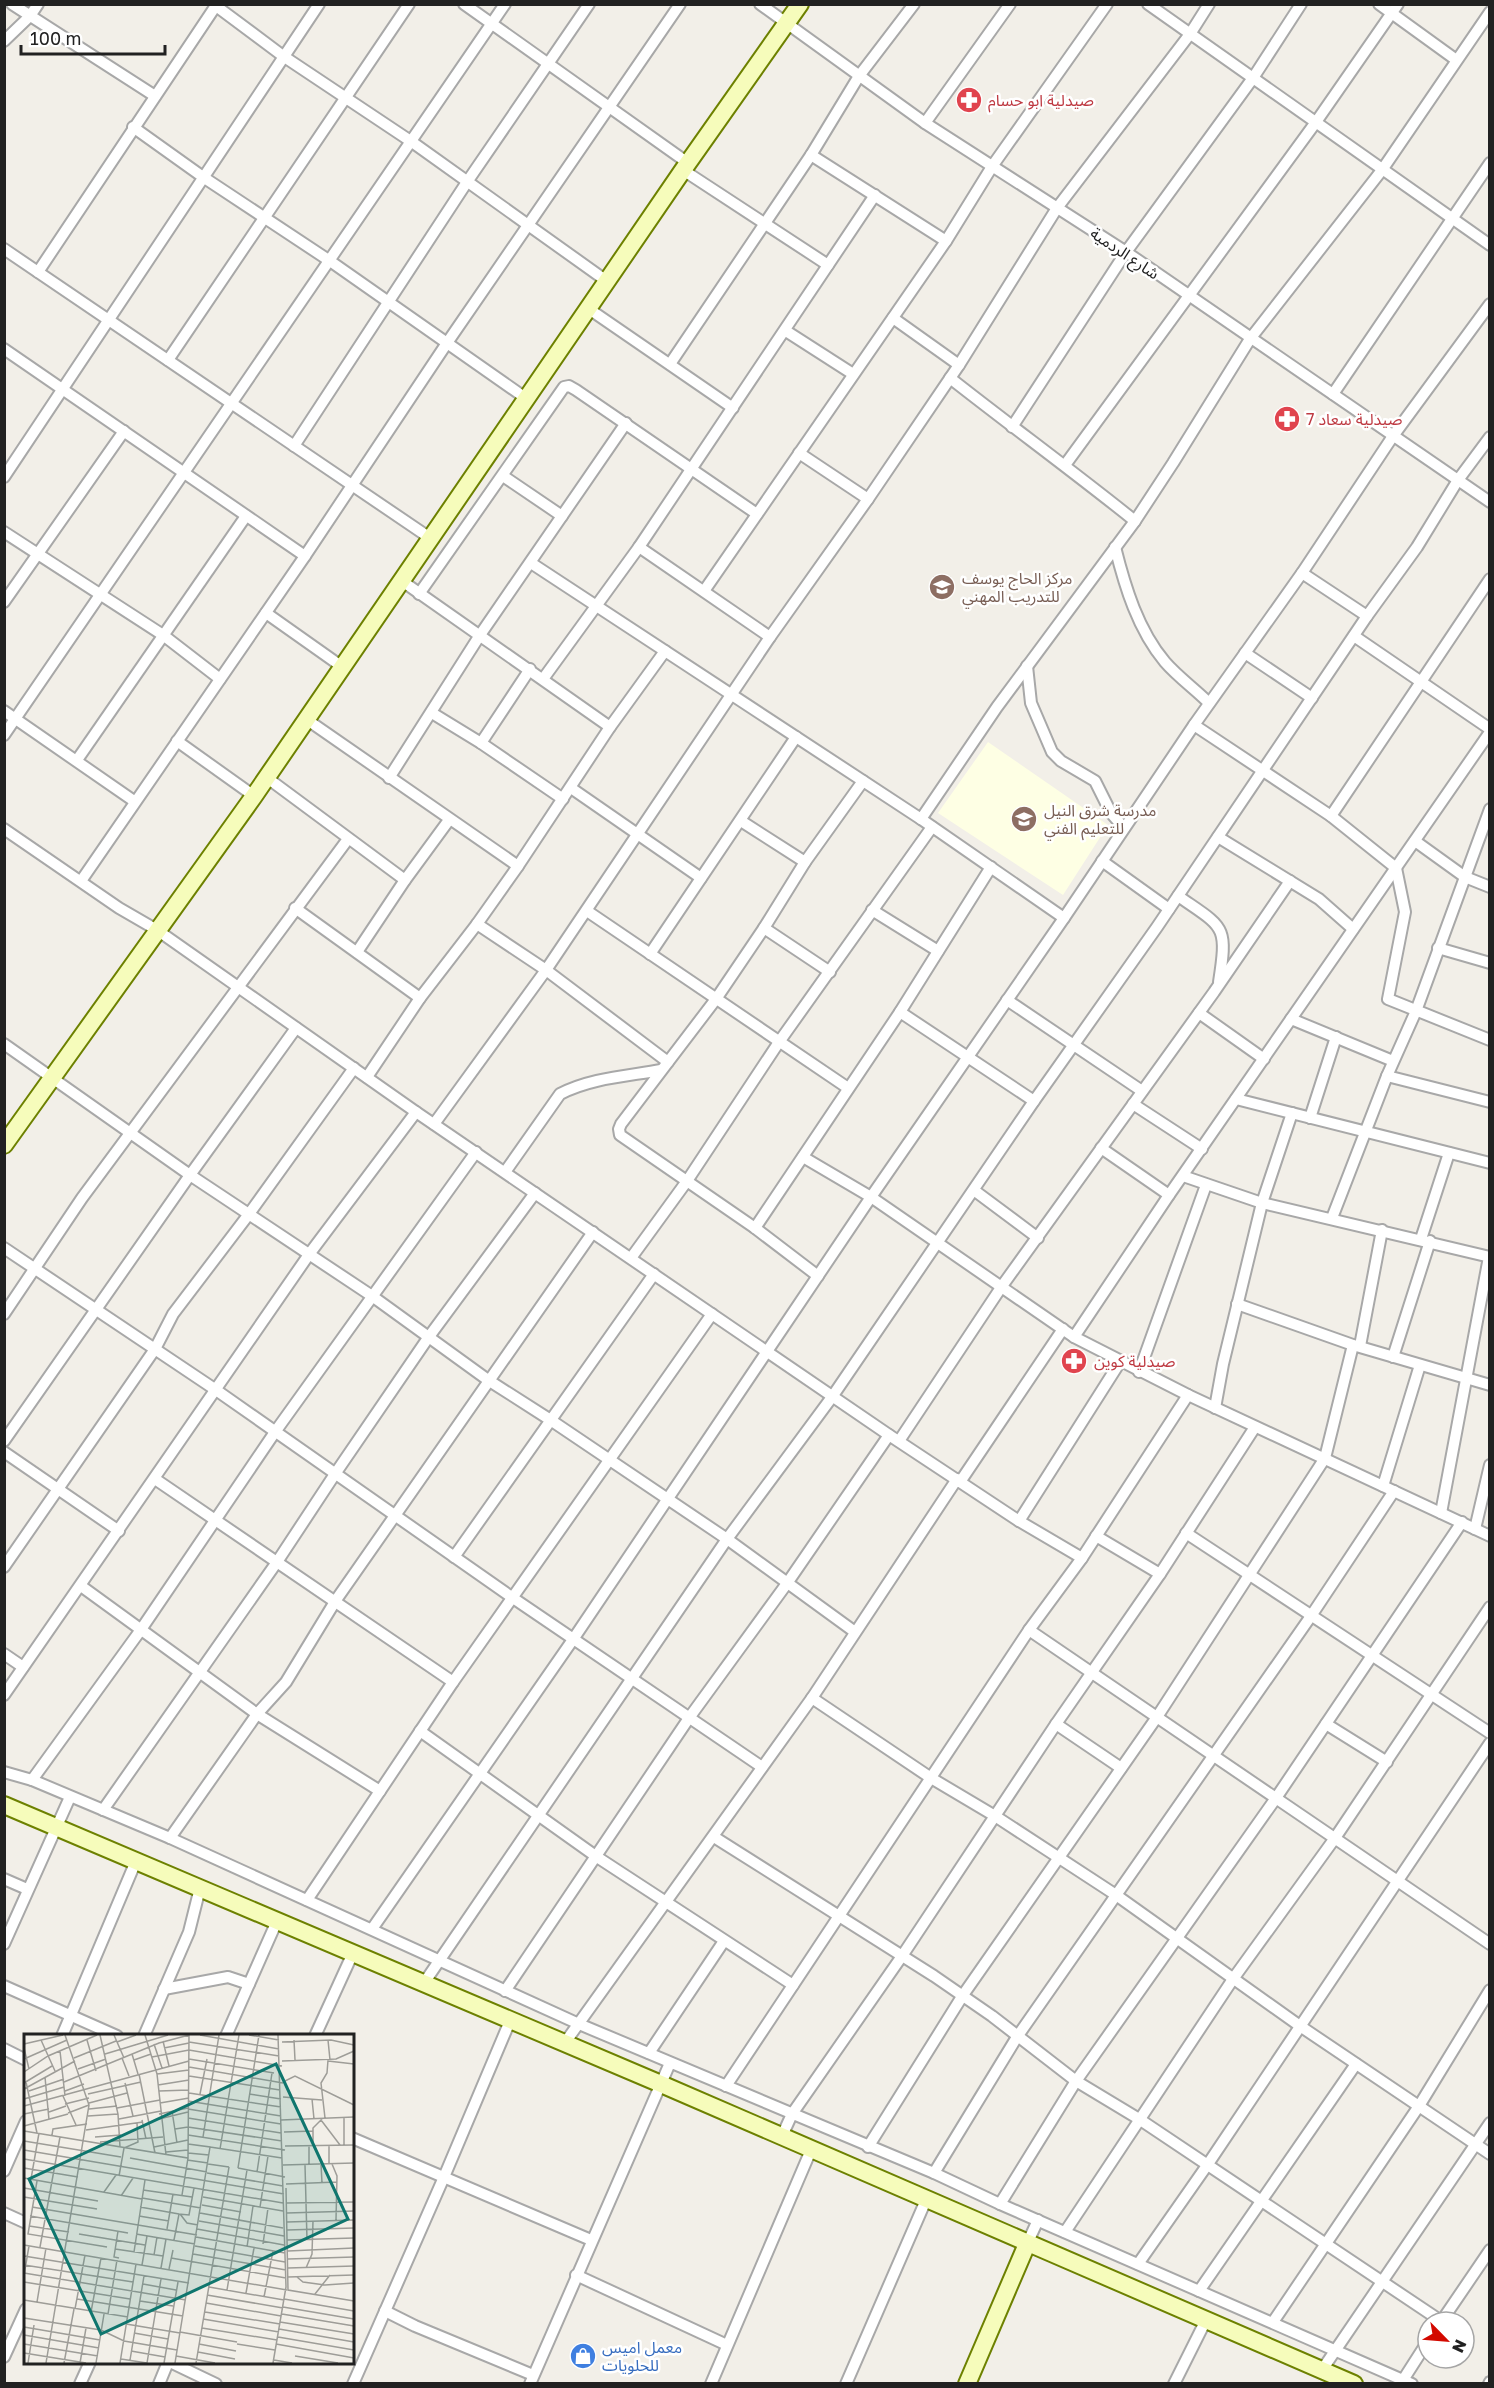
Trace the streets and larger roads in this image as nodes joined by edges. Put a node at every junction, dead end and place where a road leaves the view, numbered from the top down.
1 (12, 4) edge
2 (38, 4) edge
3 (320, 4) edge
4 (409, 4) edge
5 (464, 4) edge
6 (505, 4) edge
7 (589, 4) edge
8 (680, 4) edge
9 (760, 4) edge
10 (800, 4) edge
11 (914, 4) edge
12 (1010, 4) edge
13 (1107, 4) edge
14 (1148, 4) edge
15 (1209, 4) edge
16 (1301, 4) edge
17 (1380, 4) edge
18 (216, 5) edge
19 (1395, 9) edge
20 (1489, 14) edge
21 (30, 16) junction
22 (787, 23) junction
23 (493, 24) junction
24 (1190, 33) junction
25 (4, 41) edge
26 (284, 56) junction
27 (1455, 59) junction
28 (548, 64) junction
29 (859, 76) junction
30 (1253, 78) junction
31 (155, 96) junction
32 (346, 97) junction
33 (610, 108) junction
34 (1316, 122) junction
35 (925, 123) junction
36 (133, 127) junction
37 (412, 142) junction
38 (811, 155) junction
39 (1490, 163) edge
40 (993, 165) junction
41 (686, 167) junction
42 (1382, 170) junction
43 (203, 177) junction
44 (467, 182) junction
45 (875, 195) junction
46 (1057, 208) junction
47 (1451, 218) junction
48 (266, 219) junction
49 (764, 225) junction
50 (528, 226) junction
51 (946, 241) junction
52 (1490, 245) edge
53 (4, 249) edge
54 (1126, 252) junction
55 (330, 261) junction
56 (828, 265) junction
57 (38, 272) junction
58 (608, 282) junction
59 (1188, 295) junction
60 (387, 303) junction
61 (1490, 304) edge
62 (589, 309) junction
63 (893, 318) junction
64 (108, 320) junction
65 (786, 330) junction
66 (1250, 339) junction
67 (447, 343) junction
68 (4, 349) edge
69 (168, 360) junction
70 (670, 364) junction
71 (959, 365) junction
72 (853, 374) junction
73 (950, 378) junction
74 (64, 388) junction
75 (1333, 394) junction
76 (526, 399) junction
77 (231, 404) junction
78 (734, 408) junction
79 (626, 423) junction
80 (1012, 427) junction
81 (124, 431) junction
82 (1393, 436) junction
83 (1490, 437) edge
84 (294, 446) junction
85 (799, 453) junction
86 (1065, 465) junction
87 (692, 468) junction
88 (182, 473) junction
89 (503, 476) junction
90 (4, 477) edge
91 (1458, 480) junction
92 (353, 486) junction
93 (868, 499) junction
94 (1490, 502) edge
95 (757, 514) junction
96 (246, 516) junction
97 (562, 516) junction
98 (1135, 520) junction
99 (4, 532) edge
100 (430, 538) junction
101 (639, 547) junction
102 (1115, 547) junction
103 (38, 553) junction
104 (305, 556) junction
105 (531, 563) junction
106 (1302, 573) junction
107 (1490, 579) edge
108 (402, 580) junction
109 (704, 591) junction
110 (103, 594) junction
111 (419, 594) junction
112 (4, 602) edge
113 (596, 605) junction
114 (266, 613) junction
115 (1367, 616) junction
116 (162, 635) junction
117 (480, 635) junction
118 (1354, 636) junction
119 (770, 637) junction
120 (665, 651) junction
121 (1245, 653) junction
122 (341, 666) junction
123 (1027, 666) junction
124 (530, 669) junction
125 (220, 679) junction
126 (543, 679) junction
127 (1421, 683) junction
128 (731, 694) junction
129 (1312, 698) junction
130 (1209, 704) junction
131 (4, 711) edge
132 (432, 713) junction
133 (16, 719) junction
134 (306, 719) junction
135 (1194, 724) junction
136 (610, 727) junction
137 (1490, 730) edge
138 (4, 735) edge
139 (796, 737) junction
140 (177, 741) junction
141 (481, 743) junction
142 (77, 760) junction
143 (1263, 772) junction
144 (266, 777) junction
145 (389, 778) junction
146 (863, 781) junction
147 (571, 788) junction
148 (254, 796) junction
149 (563, 799) junction
150 (134, 801) junction
151 (1490, 809) edge
152 (1332, 816) junction
153 (921, 819) junction
154 (450, 820) junction
155 (741, 821) junction
156 (932, 827) junction
157 (1124, 828) junction
158 (4, 829) edge
159 (635, 834) junction
160 (1218, 837) junction
161 (348, 838) junction
162 (1415, 841) junction
163 (1102, 861) junction
164 (805, 862) junction
165 (518, 866) junction
166 (991, 867) junction
167 (1396, 868) junction
168 (1465, 877) junction
169 (701, 878) junction
170 (405, 880) junction
171 (81, 881) junction
172 (1290, 881) junction
173 (1490, 887) edge
174 (1178, 896) junction
175 (295, 908) junction
176 (1169, 909) junction
177 (873, 910) junction
178 (587, 911) junction
179 (1064, 918) junction
180 (477, 924) junction
181 (764, 928) junction
182 (1353, 929) junction
183 (157, 930) junction
184 (1438, 948) junction
185 (938, 951) junction
186 (357, 952) junction
187 (650, 954) junction
188 (1490, 963) edge
189 (546, 970) junction
190 (830, 972) junction
191 (236, 988) junction
192 (1218, 988) junction
193 (420, 998) junction
194 (716, 999) junction
195 (1006, 1000) junction
196 (1416, 1011) junction
197 (900, 1012) junction
198 (1199, 1013) junction
199 (1291, 1019) junction
200 (296, 1028) junction
201 (1336, 1037) junction
202 (1490, 1040) edge
203 (780, 1042) junction
204 (4, 1044) edge
205 (1075, 1044) junction
206 (968, 1057) junction
207 (1264, 1059) junction
208 (1393, 1061) junction
209 (665, 1066) junction
210 (354, 1068) junction
211 (1387, 1076) junction
212 (52, 1077) junction
213 (367, 1077) junction
214 (848, 1088) junction
215 (1142, 1091) junction
216 (1236, 1099) junction
217 (1034, 1101) junction
218 (1490, 1102) edge
219 (1133, 1104) junction
220 (416, 1112) junction
221 (1292, 1113) junction
222 (1310, 1118) junction
223 (434, 1124) junction
224 (1366, 1131) junction
225 (130, 1133) junction
226 (4, 1145) edge
227 (1101, 1148) junction
228 (1202, 1149) junction
229 (476, 1152) junction
230 (1449, 1153) junction
231 (803, 1157) junction
232 (1490, 1163) edge
233 (505, 1172) junction
234 (190, 1175) junction
235 (1183, 1176) junction
236 (687, 1181) junction
237 (1206, 1185) junction
238 (975, 1191) junction
239 (535, 1192) junction
240 (1169, 1196) junction
241 (871, 1197) junction
242 (1262, 1203) junction
243 (249, 1214) junction
244 (1332, 1218) junction
245 (755, 1228) junction
246 (1382, 1230) junction
247 (593, 1232) junction
248 (1038, 1238) junction
249 (1426, 1240) junction
250 (939, 1243) junction
251 (4, 1248) edge
252 (310, 1253) junction
253 (1489, 1257) edge
254 (631, 1258) junction
255 (35, 1269) junction
256 (654, 1274) junction
257 (818, 1276) junction
258 (1002, 1286) junction
259 (372, 1296) junction
260 (1237, 1304) junction
261 (97, 1309) junction
262 (4, 1314) edge
263 (712, 1314) junction
264 (1063, 1329) junction
265 (1074, 1337) junction
266 (428, 1338) junction
267 (1356, 1345) junction
268 (155, 1349) junction
269 (768, 1353) junction
270 (1393, 1357) junction
271 (1120, 1362) junction
272 (1420, 1365) junction
273 (1139, 1372) junction
274 (1466, 1379) junction
275 (488, 1380) junction
276 (1490, 1385) edge
277 (216, 1390) junction
278 (1188, 1395) junction
279 (832, 1397) junction
280 (1215, 1408) junction
281 (549, 1419) junction
282 (1255, 1427) junction
283 (275, 1432) junction
284 (894, 1438) junction
285 (4, 1441) edge
286 (4, 1452) edge
287 (1325, 1458) junction
288 (608, 1459) junction
289 (1490, 1465) edge
290 (335, 1474) junction
291 (155, 1479) junction
292 (959, 1480) junction
293 (59, 1489) junction
294 (1388, 1489) junction
295 (667, 1500) junction
296 (1441, 1513) junction
297 (396, 1515) junction
298 (216, 1519) junction
299 (1019, 1521) junction
300 (1462, 1522) junction
301 (1475, 1529) junction
302 (119, 1531) junction
303 (1186, 1533) junction
304 (1096, 1536) junction
305 (1490, 1536) edge
306 (727, 1539) junction
307 (454, 1557) junction
308 (1083, 1558) junction
309 (277, 1562) junction
310 (4, 1567) edge
311 (1160, 1574) junction
312 (1249, 1575) junction
313 (788, 1582) junction
314 (81, 1586) junction
315 (513, 1598) junction
316 (336, 1600) junction
317 (1490, 1607) edge
318 (1311, 1616) junction
319 (1029, 1630) junction
320 (140, 1631) junction
321 (855, 1632) junction
322 (574, 1638) junction
323 (4, 1654) edge
324 (1370, 1656) junction
325 (24, 1667) junction
326 (1093, 1673) junction
327 (200, 1674) junction
328 (631, 1678) junction
329 (453, 1682) junction
330 (1432, 1694) junction
331 (4, 1695) edge
332 (812, 1698) junction
333 (257, 1714) junction
334 (1157, 1717) junction
335 (689, 1719) junction
336 (1056, 1724) junction
337 (1326, 1724) junction
338 (420, 1731) junction
339 (1490, 1733) edge
340 (1490, 1743) edge
341 (1214, 1754) junction
342 (1387, 1762) junction
343 (762, 1767) junction
344 (1121, 1768) junction
345 (4, 1772) edge
346 (480, 1772) junction
347 (931, 1778) junction
348 (32, 1780) junction
349 (380, 1791) junction
350 (70, 1797) junction
351 (1276, 1798) junction
352 (4, 1805) edge
353 (103, 1810) junction
354 (537, 1814) junction
355 (995, 1816) junction
356 (55, 1827) junction
357 (714, 1836) junction
358 (170, 1838) junction
359 (1335, 1838) junction
360 (1058, 1856) junction
361 (597, 1857) junction
362 (136, 1861) junction
363 (4, 1879) edge
364 (1397, 1880) junction
365 (200, 1888) junction
366 (27, 1889) junction
367 (1116, 1895) junction
368 (307, 1900) junction
369 (665, 1901) junction
370 (840, 1914) junction
371 (277, 1921) junction
372 (372, 1929) junction
373 (1176, 1938) junction
374 (724, 1941) junction
375 (4, 1944) edge
376 (1490, 1944) edge
377 (353, 1953) junction
378 (902, 1956) junction
379 (440, 1960) junction
380 (1233, 1979) junction
381 (424, 1983) junction
382 (249, 1984) junction
383 (793, 1985) junction
384 (4, 1986) edge
385 (164, 1989) junction
386 (1490, 1990) edge
387 (505, 1991) junction
388 (963, 1995) junction
389 (70, 2016) junction
390 (510, 2021) junction
391 (579, 2024) junction
392 (1300, 2026) junction
393 (63, 2034) edge
394 (112, 2034) edge
395 (145, 2034) edge
396 (227, 2034) edge
397 (316, 2034) edge
398 (1017, 2037) junction
399 (564, 2044) junction
400 (4, 2049) edge
401 (649, 2053) junction
402 (24, 2059) edge
403 (670, 2063) junction
404 (1356, 2064) junction
405 (1076, 2081) junction
406 (662, 2084) junction
407 (726, 2086) junction
408 (1419, 2106) junction
409 (792, 2114) junction
410 (1139, 2119) junction
411 (1490, 2123) edge
412 (24, 2126) edge
413 (782, 2136) junction
414 (354, 2139) edge
415 (1474, 2144) junction
416 (868, 2147) junction
417 (811, 2150) junction
418 (1490, 2154) edge
419 (1208, 2164) junction
420 (4, 2171) edge
421 (934, 2173) junction
422 (444, 2177) junction
423 (926, 2200) junction
424 (1262, 2201) junction
425 (1000, 2204) junction
426 (4, 2213) edge
427 (1038, 2220) junction
428 (24, 2222) edge
429 (1065, 2232) junction
430 (591, 2240) junction
431 (1027, 2244) junction
432 (1325, 2244) junction
433 (1489, 2252) edge
434 (1138, 2264) junction
435 (576, 2275) junction
436 (1382, 2281) junction
437 (1199, 2291) junction
438 (1425, 2310) edge
439 (1449, 2310) edge
440 (385, 2311) junction
441 (24, 2313) edge
442 (1206, 2320) junction
443 (1273, 2322) junction
444 (727, 2345) junction
445 (1334, 2350) junction
446 (4, 2357) edge
447 (89, 2364) edge
448 (168, 2364) edge
449 (173, 2364) edge
450 (1416, 2366) edge
451 (1328, 2375) edge
452 (531, 2379) edge
453 (1408, 2382) edge
454 (714, 2383) edge
455 (80, 2384) edge
456 (159, 2384) edge
457 (216, 2384) edge
458 (353, 2384) edge
459 (846, 2384) edge
460 (967, 2384) edge
461 (1174, 2384) edge
462 (1354, 2384) edge

1 - 21 street
2 - 21 street
3 - 26 street
4 - 32 street
5 - 23 street
6 - 23 street
7 - 28 street
8 - 33 street
9 - 22 street, شارع الردمية
10 - 22 street
11 - 29 street
12 - 35 street
13 - 40 street
14 - 24 street
15 - 24 street
16 - 30 street
17 - 19 street
18 - 26 street
18 - 31 street
19 - 27 street
19 - 34 street
20 - 27 street
21 - 25 street
21 - 31 street
22 - 29 street, شارع الردمية
22 - 41 street
23 - 28 street
23 - 37 street
24 - 30 street
24 - 46 street
26 - 32 street
26 - 43 street
27 - 42 street
28 - 33 street
28 - 44 street
29 - 35 street, شارع الردمية
29 - 38 street
30 - 34 street
30 - 54 street
31 - 36 street
32 - 37 street
32 - 48 street
33 - 41 street
33 - 50 street
34 - 42 street
34 - 59 street
35 - 40 street, شارع الردمية
36 - 43 street
36 - 57 street
37 - 44 street
37 - 55 street
38 - 45 street
38 - 49 street
39 - 47 street
40 - 46 street, شارع الردمية
40 - 51 street
41 - 49 street
41 - 58 street
42 - 47 street
42 - 66 street
43 - 48 street
43 - 64 street
44 - 50 street
44 - 60 street
45 - 51 street
45 - 56 street
46 - 54 street, شارع الردمية
46 - 71 street
47 - 52 street
47 - 75 street
48 - 55 street
48 - 69 street
49 - 56 street
49 - 70 street
50 - 58 street
50 - 67 street
51 - 63 street
53 - 57 street
54 - 59 street, شارع الردمية
54 - 80 street
55 - 60 street
55 - 77 street
56 - 65 street
57 - 64 street
58 - 62 street
59 - 66 street, شارع الردمية
59 - 86 street
60 - 67 street
60 - 84 street
61 - 82 street
62 - 70 street
62 - 76 street
63 - 71 street
63 - 72 street
64 - 69 street
64 - 74 street
65 - 72 street
65 - 78 street
66 - 75 street, شارع الردمية
66 - 98 street
67 - 76 street
67 - 92 street
68 - 74 street
69 - 77 street
70 - 78 street
71 - 73 street
72 - 85 street
73 - 80 street
73 - 93 street
74 - 81 street
74 - 90 street
75 - 82 street, شارع الردمية
76 - 100 street
77 - 84 street
77 - 88 street
78 - 87 street
79 - 87 street
79 - 89 street
79 - 97 street
80 - 86 street
81 - 88 street
81 - 103 street
82 - 91 street, شارع الردمية
82 - 106 street
83 - 91 street
84 - 92 street
85 - 93 street
85 - 95 street
86 - 98 street
87 - 95 street
87 - 101 street
88 - 96 street
88 - 110 street
89 - 97 street
89 - 111 street
91 - 94 street, شارع الردمية
91 - 115 street
92 - 100 street
92 - 104 street
93 - 119 street
95 - 109 street
96 - 104 street
96 - 116 street
97 - 105 street
98 - 102 street
99 - 103 street
100 - 108 street
101 - 109 street
101 - 113 street
102 - 123 street
102 - 130 street
103 - 110 street
103 - 112 street
104 - 114 street
105 - 113 street
105 - 117 street
106 - 115 street
106 - 121 street
107 - 127 street
108 - 111 street
108 - 122 street
109 - 119 street
110 - 116 street
110 - 133 street
111 - 117 street
113 - 120 street
113 - 126 street
114 - 122 street
114 - 125 street
115 - 118 street
116 - 125 street
116 - 142 street
117 - 124 street
117 - 132 street
118 - 127 street
118 - 129 street
119 - 128 street
120 - 128 street
120 - 136 street
121 - 129 street
121 - 130 street
122 - 134 street
123 - 153 street
123 - 157 street
124 - 126 street
124 - 141 street
125 - 140 street
126 - 136 street
127 - 137 street
127 - 152 street
128 - 139 street
128 - 159 street
129 - 143 street
130 - 135 street
131 - 133 street
132 - 141 street
132 - 145 street
133 - 138 street
133 - 142 street
134 - 144 street
134 - 145 street
135 - 143 street
135 - 157 street
136 - 147 street
137 - 162 street
139 - 146 street
139 - 155 street
140 - 148 street
140 - 150 street
141 - 149 street
142 - 150 street
143 - 152 street
143 - 160 street
144 - 148 street
144 - 161 street
145 - 154 street
146 - 153 street
146 - 164 street
147 - 149 street
147 - 159 street
148 - 183 street
149 - 165 street
150 - 171 street
151 - 168 street
152 - 167 street
153 - 156 street
154 - 165 street
154 - 170 street
155 - 164 street
155 - 169 street
156 - 166 street
156 - 177 street
157 - 163 street
158 - 171 street
159 - 169 street
159 - 178 street
160 - 172 street
160 - 174 street
161 - 170 street
161 - 175 street
162 - 167 street
162 - 168 street
163 - 176 street
163 - 179 street
164 - 181 street
165 - 180 street
166 - 179 street
166 - 185 street
167 - 182 street
167 - 196 street
168 - 173 street
168 - 184 street
169 - 187 street
170 - 186 street
171 - 183 street
172 - 182 street
172 - 192 street
174 - 176 street
174 - 192 street
175 - 186 street
175 - 191 street
176 - 205 street
177 - 185 street
177 - 190 street
178 - 187 street
178 - 189 street
179 - 195 street
180 - 189 street
180 - 193 street
181 - 190 street
181 - 194 street
182 - 199 street
183 - 191 street
183 - 212 street
184 - 188 street
184 - 196 street
185 - 197 street
186 - 193 street
187 - 194 street
189 - 209 street
189 - 223 street
190 - 203 street
191 - 200 street
191 - 225 street
192 - 198 street
193 - 213 street
194 - 203 street
194 - 209 street
195 - 205 street
195 - 206 street
196 - 202 street
196 - 208 street
197 - 206 street
197 - 214 street
198 - 207 street
198 - 215 street
199 - 201 street
199 - 207 street
200 - 210 street
200 - 234 street
201 - 208 street
201 - 222 street
203 - 214 street
203 - 236 street
204 - 212 street
205 - 215 street
205 - 217 street
206 - 217 street
206 - 241 street
207 - 216 street
208 - 211 street
209 - 233 street
209 - 236 street
210 - 213 street
210 - 243 street
211 - 218 street
211 - 224 street
212 - 225 street
212 - 226 street
213 - 220 street
214 - 231 street
215 - 219 street
216 - 221 street
216 - 228 street
217 - 238 street
219 - 227 street
219 - 228 street
220 - 223 street
220 - 252 street
221 - 222 street
221 - 242 street
222 - 224 street
223 - 229 street
224 - 230 street
224 - 244 street
225 - 234 street
225 - 255 street
227 - 240 street
227 - 248 street
228 - 235 street
229 - 233 street
229 - 259 street
230 - 232 street
230 - 249 street
231 - 241 street
231 - 245 street
233 - 239 street
234 - 243 street
234 - 261 street
235 - 237 street
235 - 240 street
236 - 245 street
236 - 254 street
237 - 242 street
237 - 273 street
238 - 248 street
238 - 250 street
239 - 247 street
239 - 266 street
240 - 265 street
241 - 250 street
241 - 257 street
242 - 244 street
242 - 260 street
243 - 252 street
243 - 268 street
244 - 246 street
245 - 257 street
246 - 249 street
246 - 267 street
247 - 254 street
247 - 275 street
248 - 258 street
249 - 253 street
249 - 270 street
250 - 258 street
250 - 279 street
251 - 255 street
252 - 259 street
252 - 277 street
253 - 274 street
254 - 256 street
255 - 261 street
255 - 262 street
256 - 263 street
256 - 281 street
257 - 269 street
258 - 264 street
258 - 284 street
259 - 266 street
259 - 283 street
260 - 267 street
260 - 280 street
261 - 268 street
261 - 285 street
263 - 269 street
263 - 288 street
264 - 265 street
264 - 292 street
265 - 271 street
266 - 275 street
266 - 290 street
267 - 270 street
267 - 287 street
268 - 277 street
268 - 293 street
269 - 279 street
269 - 295 street
270 - 272 street
271 - 273 street
271 - 299 street
272 - 274 street
272 - 294 street
273 - 278 street
274 - 276 street
274 - 296 street
275 - 281 street
275 - 297 street
277 - 283 street
277 - 291 street
278 - 280 street
278 - 304 street
279 - 284 street
279 - 306 street
280 - 282 street
281 - 288 street
281 - 307 street
282 - 287 street
282 - 303 street
283 - 290 street
283 - 298 street
284 - 292 street
284 - 313 street
286 - 293 street
287 - 294 street
287 - 312 street
288 - 295 street
288 - 315 street
289 - 301 street
290 - 297 street
290 - 309 street
291 - 298 street
291 - 302 street
292 - 299 street
292 - 321 street
293 - 302 street
293 - 310 street
294 - 296 street
294 - 318 street
295 - 306 street
295 - 322 street
296 - 300 street
297 - 307 street
297 - 316 street
298 - 309 street
298 - 320 street
299 - 308 street
300 - 301 street
300 - 324 street
301 - 305 street
302 - 314 street
303 - 311 street
303 - 312 street
304 - 308 street
304 - 311 street
306 - 313 street
306 - 328 street
307 - 315 street
308 - 319 street
309 - 316 street
309 - 327 street
311 - 326 street
312 - 318 street
312 - 334 street
313 - 321 street
313 - 335 street
314 - 320 street
314 - 325 street
315 - 322 street
315 - 329 street
316 - 329 street
316 - 333 street
317 - 330 street
318 - 324 street
318 - 341 street
319 - 326 street
319 - 347 street
320 - 327 street
320 - 348 street
321 - 332 street
322 - 328 street
322 - 346 street
323 - 325 street
324 - 330 street
324 - 337 street
325 - 331 street
326 - 334 street
326 - 336 street
327 - 333 street
327 - 353 street
328 - 335 street
328 - 354 street
329 - 338 street
330 - 339 street
330 - 342 street
332 - 343 street
332 - 347 street
333 - 349 street
333 - 358 street
334 - 341 street
334 - 344 street
335 - 343 street
335 - 361 street
336 - 344 street
336 - 355 street
337 - 342 street
337 - 351 street
338 - 346 street
338 - 349 street
340 - 364 street
341 - 351 street
341 - 367 street
342 - 359 street
343 - 357 street
344 - 360 street
345 - 348 street
346 - 354 street
346 - 372 street
347 - 355 street
347 - 370 street
348 - 350 street
349 - 368 street
350 - 353 street
350 - 356 street
351 - 359 street
351 - 373 street
352 - 356 street
353 - 358 street
354 - 361 street
354 - 379 street
355 - 360 street
355 - 378 street
356 - 362 street
356 - 366 street
357 - 369 street
357 - 370 street
358 - 368 street
359 - 364 street
359 - 380 street
360 - 367 street
360 - 388 street
361 - 369 street
361 - 387 street
362 - 365 street
362 - 389 street
363 - 366 street
364 - 376 street
364 - 392 street
365 - 371 street
365 - 385 street
366 - 375 street
367 - 373 street
367 - 398 street
368 - 372 street
369 - 374 street
369 - 391 street
370 - 378 street
370 - 383 street
371 - 377 street
371 - 382 street
372 - 379 street
373 - 380 street
373 - 405 street
374 - 383 street
374 - 401 street
377 - 381 street
377 - 397 street
378 - 388 street
378 - 409 street
379 - 381 street
379 - 387 street
380 - 392 street
380 - 410 street
381 - 390 street
382 - 385 street
382 - 396 street
383 - 407 street
384 - 389 street
385 - 395 street
386 - 408 street
387 - 391 street
388 - 398 street
388 - 416 street
389 - 393 street
389 - 394 street
390 - 399 street
390 - 422 street
391 - 399 street
391 - 401 street
392 - 404 street
392 - 419 street
398 - 405 street
398 - 421 street
399 - 406 street
400 - 402 street
401 - 403 street
403 - 406 street
403 - 407 street
404 - 408 street
404 - 424 street
405 - 410 street
405 - 425 street
406 - 413 street
406 - 430 street
407 - 409 street
408 - 415 street
408 - 432 street
409 - 413 street
409 - 416 street
410 - 419 street
410 - 429 street
411 - 415 street
412 - 420 street
413 - 417 street
414 - 422 street
415 - 418 street
415 - 436 street
416 - 421 street
417 - 423 street
417 - 444 street
419 - 424 street
419 - 434 street
421 - 425 street
422 - 430 street
422 - 440 street
423 - 431 street
423 - 459 street
424 - 432 street
424 - 437 street
425 - 427 street
426 - 428 street
427 - 429 street
427 - 431 street
429 - 434 street
430 - 435 street
431 - 442 street
431 - 460 street
432 - 436 street
432 - 443 street
433 - 439 street
434 - 437 street
435 - 444 street
435 - 452 street
436 - 438 street
436 - 445 street
437 - 443 street
440 - 452 street
440 - 458 street
441 - 446 street
442 - 451 street
442 - 461 street
443 - 445 street
444 - 454 street
445 - 451 street
445 - 453 street
447 - 455 street
448 - 456 street
449 - 457 street
450 - 453 street
451 - 462 street

